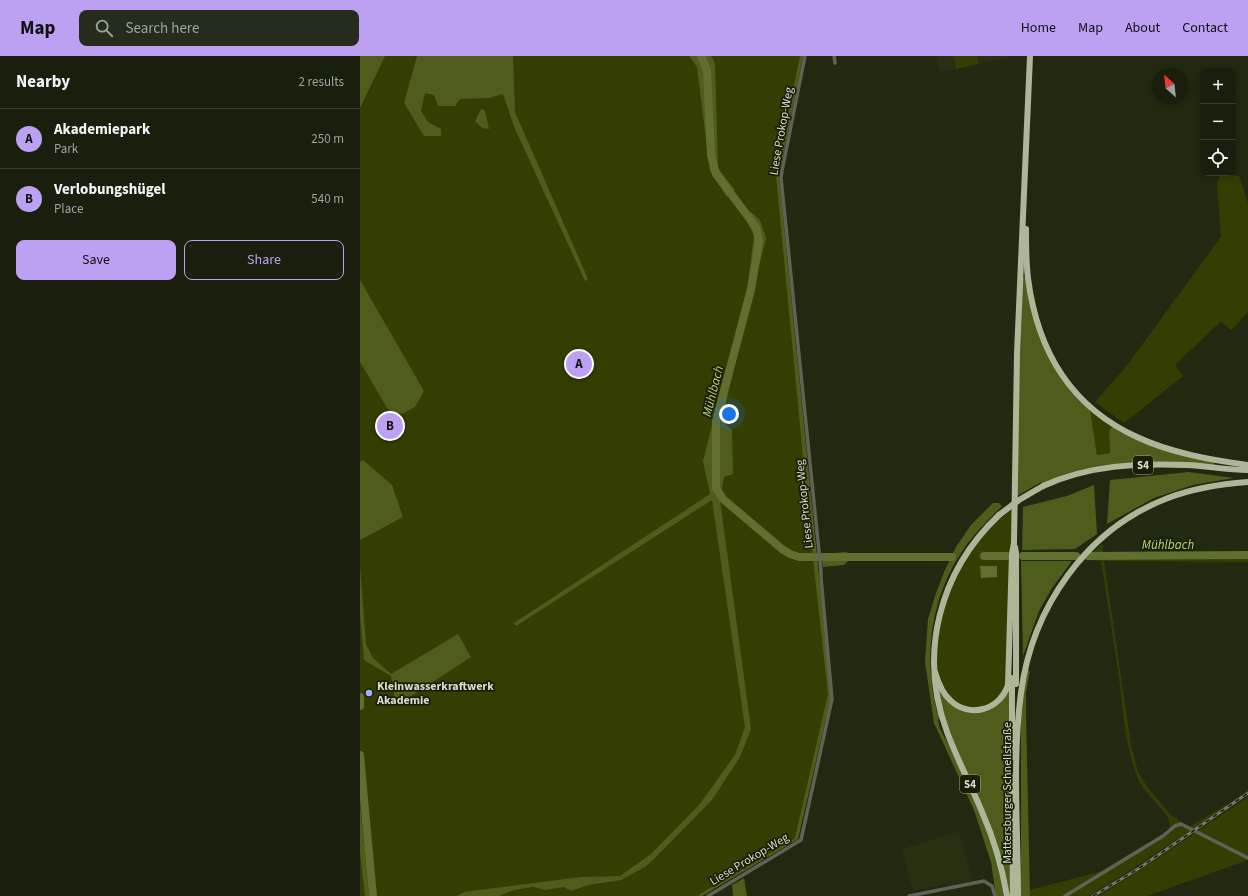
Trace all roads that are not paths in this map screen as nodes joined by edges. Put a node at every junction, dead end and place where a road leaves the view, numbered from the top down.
1 (805, 56) edge
2 (834, 56) edge
3 (1030, 56) edge
4 (836, 63) dead end
5 (1027, 137) junction
6 (1248, 469) edge
7 (1248, 482) edge
8 (1014, 543) junction
9 (1011, 585) junction
10 (935, 672) junction
11 (1016, 753) junction
12 (1248, 858) edge
13 (708, 896) edge
14 (909, 896) edge
15 (995, 896) edge
16 (1007, 896) edge
17 (1013, 896) edge
18 (1018, 896) edge
19 (1065, 896) edge

1 - 13 street, Liese Prokop-Weg
2 - 4 street
3 - 5 highway
5 - 6 highway
5 - 8 highway
6 - 10 highway, Mattersburger Schnellstraße / S4, bridge
7 - 11 highway, Mattersburger Schnellstraße
8 - 9 highway
8 - 11 highway
9 - 10 highway
9 - 17 highway
10 - 16 highway, Mattersburger Schnellstraße / S4
11 - 18 highway, Mattersburger Schnellstraße
12 - 19 street
14 - 15 street

